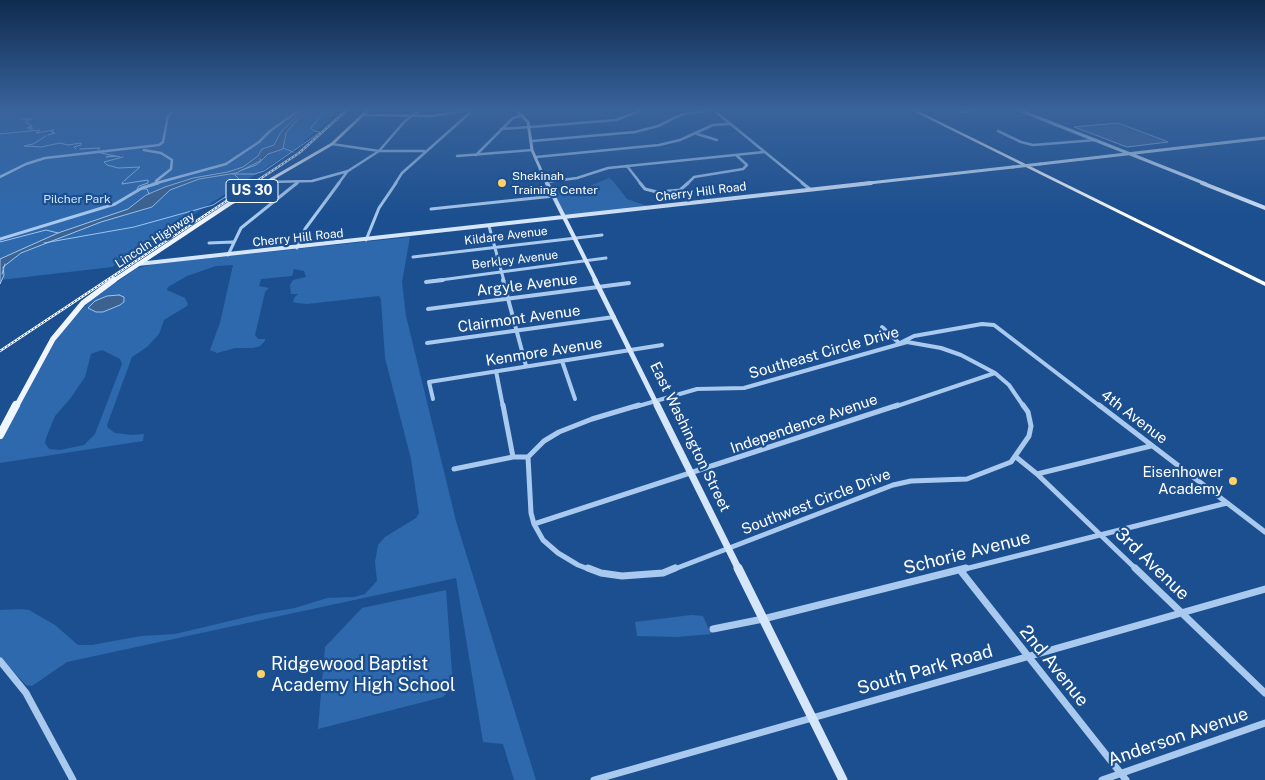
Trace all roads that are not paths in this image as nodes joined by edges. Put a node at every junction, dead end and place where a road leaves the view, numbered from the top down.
1 (154, 144) edge
2 (255, 144) edge
3 (332, 144) edge
4 (335, 144) edge
5 (384, 144) edge
6 (432, 144) edge
7 (487, 144) edge
8 (532, 144) edge
9 (656, 144) edge
10 (755, 144) edge
11 (984, 144) edge
12 (1108, 144) edge
13 (1207, 144) edge
14 (137, 149) junction
15 (379, 150) junction
16 (532, 150) junction
17 (424, 151) junction
18 (764, 152) junction
19 (1130, 153) junction
20 (476, 155) junction
21 (736, 155) junction
22 (457, 156) dead end
23 (536, 157) junction
24 (627, 166) junction
25 (348, 171) junction
26 (0, 177) edge
27 (267, 182) junction
28 (298, 182) junction
29 (547, 182) junction
30 (153, 184) junction
31 (810, 189) junction
32 (554, 196) junction
33 (1265, 208) edge
34 (431, 209) dead end
35 (565, 217) junction
36 (489, 226) junction
37 (602, 235) dead end
38 (575, 238) junction
39 (0, 239) edge
40 (366, 240) junction
41 (233, 242) junction
42 (209, 243) dead end
43 (297, 248) junction
44 (495, 248) junction
45 (228, 255) junction
46 (413, 257) dead end
47 (606, 258) dead end
48 (586, 261) junction
49 (138, 264) junction
50 (501, 272) junction
51 (426, 282) dead end
52 (1265, 282) edge
53 (629, 283) dead end
54 (599, 287) junction
55 (508, 299) junction
56 (428, 309) dead end
57 (614, 317) junction
58 (882, 327) dead end
59 (517, 330) junction
60 (427, 343) dead end
61 (899, 343) junction
62 (662, 345) dead end
63 (630, 350) junction
64 (562, 360) junction
65 (526, 366) junction
66 (496, 371) junction
67 (995, 373) junction
68 (433, 399) dead end
69 (575, 399) dead end
70 (656, 402) junction
71 (0, 435) edge
72 (1151, 446) junction
73 (513, 456) junction
74 (528, 457) junction
75 (1016, 457) junction
76 (454, 469) dead end
77 (692, 474) junction
78 (1037, 474) junction
79 (1227, 503) junction
80 (534, 524) junction
81 (1265, 532) edge
82 (1100, 535) junction
83 (728, 549) junction
84 (960, 570) junction
85 (1265, 589) edge
86 (1182, 614) junction
87 (763, 619) junction
88 (713, 629) dead end
89 (1027, 656) junction
90 (0, 661) edge
91 (1265, 692) edge
92 (812, 718) junction
93 (1265, 723) edge
94 (1123, 777) edge
95 (73, 780) edge
96 (594, 780) edge
97 (843, 780) edge
98 (1102, 780) edge

1 - 14 street
2 - 30 street
3 - 27 main road, Lincoln Highway / US 30
4 - 15 street
5 - 15 street
6 - 17 street
7 - 20 street
8 - 16 street, East Washington Street
9 - 23 street
10 - 18 street
11 - 52 highway
12 - 19 street
13 - 19 street, Cherry Hill Road
14 - 26 street
14 - 30 street
15 - 17 street
15 - 25 street
16 - 20 street
16 - 23 street, East Washington Street
17 - 40 street
18 - 21 street
18 - 31 street
19 - 31 street, Cherry Hill Road, bridge
19 - 33 street
20 - 22 street
21 - 24 street
21 - 24 street
23 - 29 street, East Washington Street
24 - 29 street
25 - 28 street
25 - 43 street
27 - 28 street
27 - 49 main road, Lincoln Highway / US 30
28 - 41 street
29 - 32 street, East Washington Street
30 - 39 street
31 - 35 street, Cherry Hill Road
32 - 34 street
32 - 35 street, East Washington Street
35 - 36 street, Cherry Hill Road
35 - 38 street, East Washington Street
36 - 40 street, Cherry Hill Road
36 - 44 street
37 - 38 street, Kildare Avenue
38 - 44 street, Kildare Avenue
38 - 48 street, East Washington Street
40 - 43 street, Cherry Hill Road
41 - 42 street
41 - 45 street
43 - 45 street, Cherry Hill Road
44 - 46 street, Kildare Avenue
44 - 50 street
45 - 49 street, Cherry Hill Road
47 - 48 street, Berkley Avenue
48 - 50 street, Berkley Avenue
48 - 54 street, East Washington Street
49 - 71 main road, Lincoln Highway / US 30
50 - 51 street, Berkley Avenue
50 - 55 street
53 - 54 street, Argyle Avenue
54 - 55 street, Argyle Avenue
54 - 57 street, East Washington Street
55 - 56 street, Argyle Avenue
55 - 59 street
57 - 59 street, Clairmont Avenue
57 - 63 street, East Washington Street
58 - 61 street
59 - 60 street, Clairmont Avenue
59 - 65 street
61 - 67 street, Southeast Circle Drive
61 - 70 street, Southeast Circle Drive
61 - 72 street, 4th Avenue
62 - 63 street, Kenmore Avenue
63 - 64 street, Kenmore Avenue
63 - 70 street, East Washington Street
64 - 65 street, Kenmore Avenue
64 - 69 street
65 - 66 street, Kenmore Avenue
66 - 68 street, Kenmore Avenue
66 - 73 street
67 - 75 street
67 - 77 street, Independence Avenue
70 - 74 street, Southeast Circle Drive
70 - 77 street, East Washington Street
72 - 78 street
72 - 79 street, 4th Avenue
73 - 74 street
73 - 76 street
74 - 80 street
75 - 78 street, 3rd Avenue
75 - 83 street, Southwest Circle Drive
77 - 80 street, Independence Avenue
77 - 83 street, East Washington Street
78 - 82 street, 3rd Avenue
79 - 81 street, 4th Avenue
79 - 82 street, Schorie Avenue
80 - 83 street, Southwest Circle Drive
82 - 84 street, Schorie Avenue
82 - 86 street, 3rd Avenue
83 - 87 street, East Washington Street
84 - 87 street, Schorie Avenue
84 - 89 street, 2nd Avenue
85 - 86 street, South Park Road
86 - 89 street, South Park Road
86 - 91 street, 3rd Avenue
87 - 88 street, Schorie Avenue
87 - 92 street, East Washington Street
89 - 92 street, South Park Road
89 - 94 street, 2nd Avenue
90 - 95 street
92 - 96 street, South Park Road
92 - 97 street, East Washington Street
93 - 94 street, Anderson Avenue
94 - 98 street, Anderson Avenue

